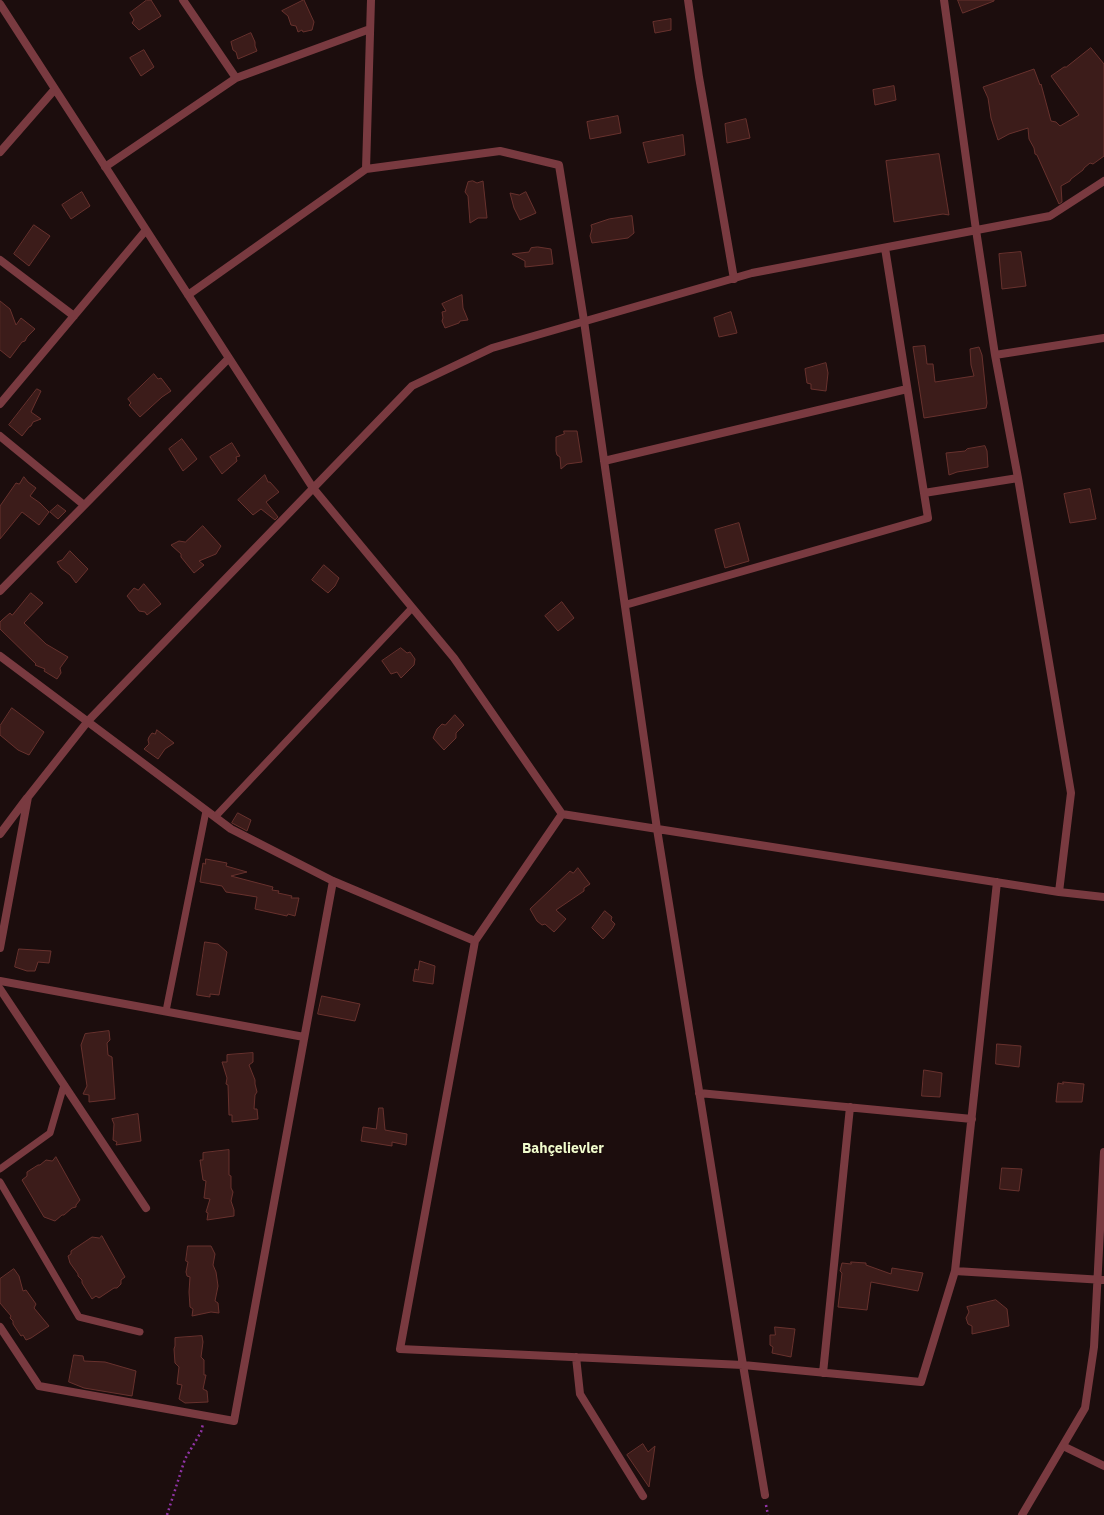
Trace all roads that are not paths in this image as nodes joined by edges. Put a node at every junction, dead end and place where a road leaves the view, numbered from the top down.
1 (183, 0) edge
2 (371, 0) edge
3 (688, 0) edge
4 (944, 0) edge
5 (0, 4) edge
6 (370, 29) junction
7 (236, 78) junction
8 (55, 89) junction
9 (0, 152) edge
10 (105, 167) junction
11 (366, 169) junction
12 (1104, 181) edge
13 (146, 230) junction
14 (976, 230) junction
15 (885, 248) junction
16 (0, 260) edge
17 (734, 279) junction
18 (188, 295) junction
19 (74, 316) junction
20 (584, 321) junction
21 (1104, 338) edge
22 (995, 355) junction
23 (229, 358) junction
24 (907, 389) junction
25 (0, 404) edge
26 (0, 436) edge
27 (604, 461) junction
28 (1018, 478) junction
29 (313, 488) junction
30 (924, 493) junction
31 (84, 505) junction
32 (0, 591) edge
33 (625, 605) junction
34 (412, 608) junction
35 (0, 656) edge
36 (88, 721) junction
37 (28, 797) junction
38 (206, 811) junction
39 (562, 814) junction
40 (215, 817) junction
41 (657, 829) junction
42 (0, 834) edge
43 (333, 881) junction
44 (997, 882) junction
45 (1059, 892) junction
46 (1104, 897) edge
47 (476, 941) junction
48 (0, 948) edge
49 (0, 981) edge
50 (0, 989) edge
51 (166, 1012) junction
52 (304, 1037) junction
53 (64, 1085) junction
54 (699, 1093) junction
55 (850, 1107) junction
56 (972, 1119) junction
57 (1104, 1152) edge
58 (0, 1169) edge
59 (0, 1182) edge
60 (146, 1208) dead end
61 (955, 1270) junction
62 (1100, 1280) edge
63 (0, 1327) edge
64 (140, 1332) dead end
65 (576, 1357) junction
66 (743, 1365) junction
67 (823, 1373) junction
68 (1063, 1446) junction
69 (1104, 1466) edge
70 (765, 1495) dead end
71 (643, 1496) dead end
72 (1022, 1515) edge

1 - 7 street
2 - 6 street
3 - 17 street
4 - 14 street
5 - 8 street
6 - 7 street
6 - 11 street
7 - 10 street
8 - 9 street
8 - 10 street
10 - 13 street
11 - 18 street
11 - 20 street
12 - 14 street
13 - 18 street
13 - 19 street
14 - 15 street
14 - 22 street
15 - 17 street
15 - 24 street
16 - 19 street
17 - 20 street
18 - 23 street
19 - 25 street
20 - 27 street
20 - 29 street
21 - 22 street
22 - 28 street
23 - 29 street
23 - 31 street
24 - 27 street
24 - 30 street
26 - 31 street
27 - 33 street
28 - 30 street
28 - 45 street
29 - 34 street
29 - 36 street
30 - 33 street
31 - 32 street
33 - 41 street
34 - 39 street
34 - 40 lane
35 - 36 street
36 - 37 street
36 - 38 street
37 - 42 street
37 - 48 street
38 - 40 street
38 - 51 lane
39 - 41 street
39 - 47 street
40 - 43 street
41 - 44 street
41 - 54 street
43 - 47 street
43 - 52 street
44 - 45 street
44 - 56 street
45 - 46 street
47 - 65 street
49 - 51 street
50 - 53 street
51 - 52 street
52 - 63 street
53 - 58 lane
53 - 60 street
54 - 55 street
54 - 66 street
55 - 56 street
55 - 67 street
56 - 61 street
57 - 62 street
59 - 64 lane
61 - 62 street
61 - 67 street
62 - 68 street
65 - 66 street
65 - 71 street
66 - 67 street
66 - 70 street
68 - 69 street
68 - 72 street

